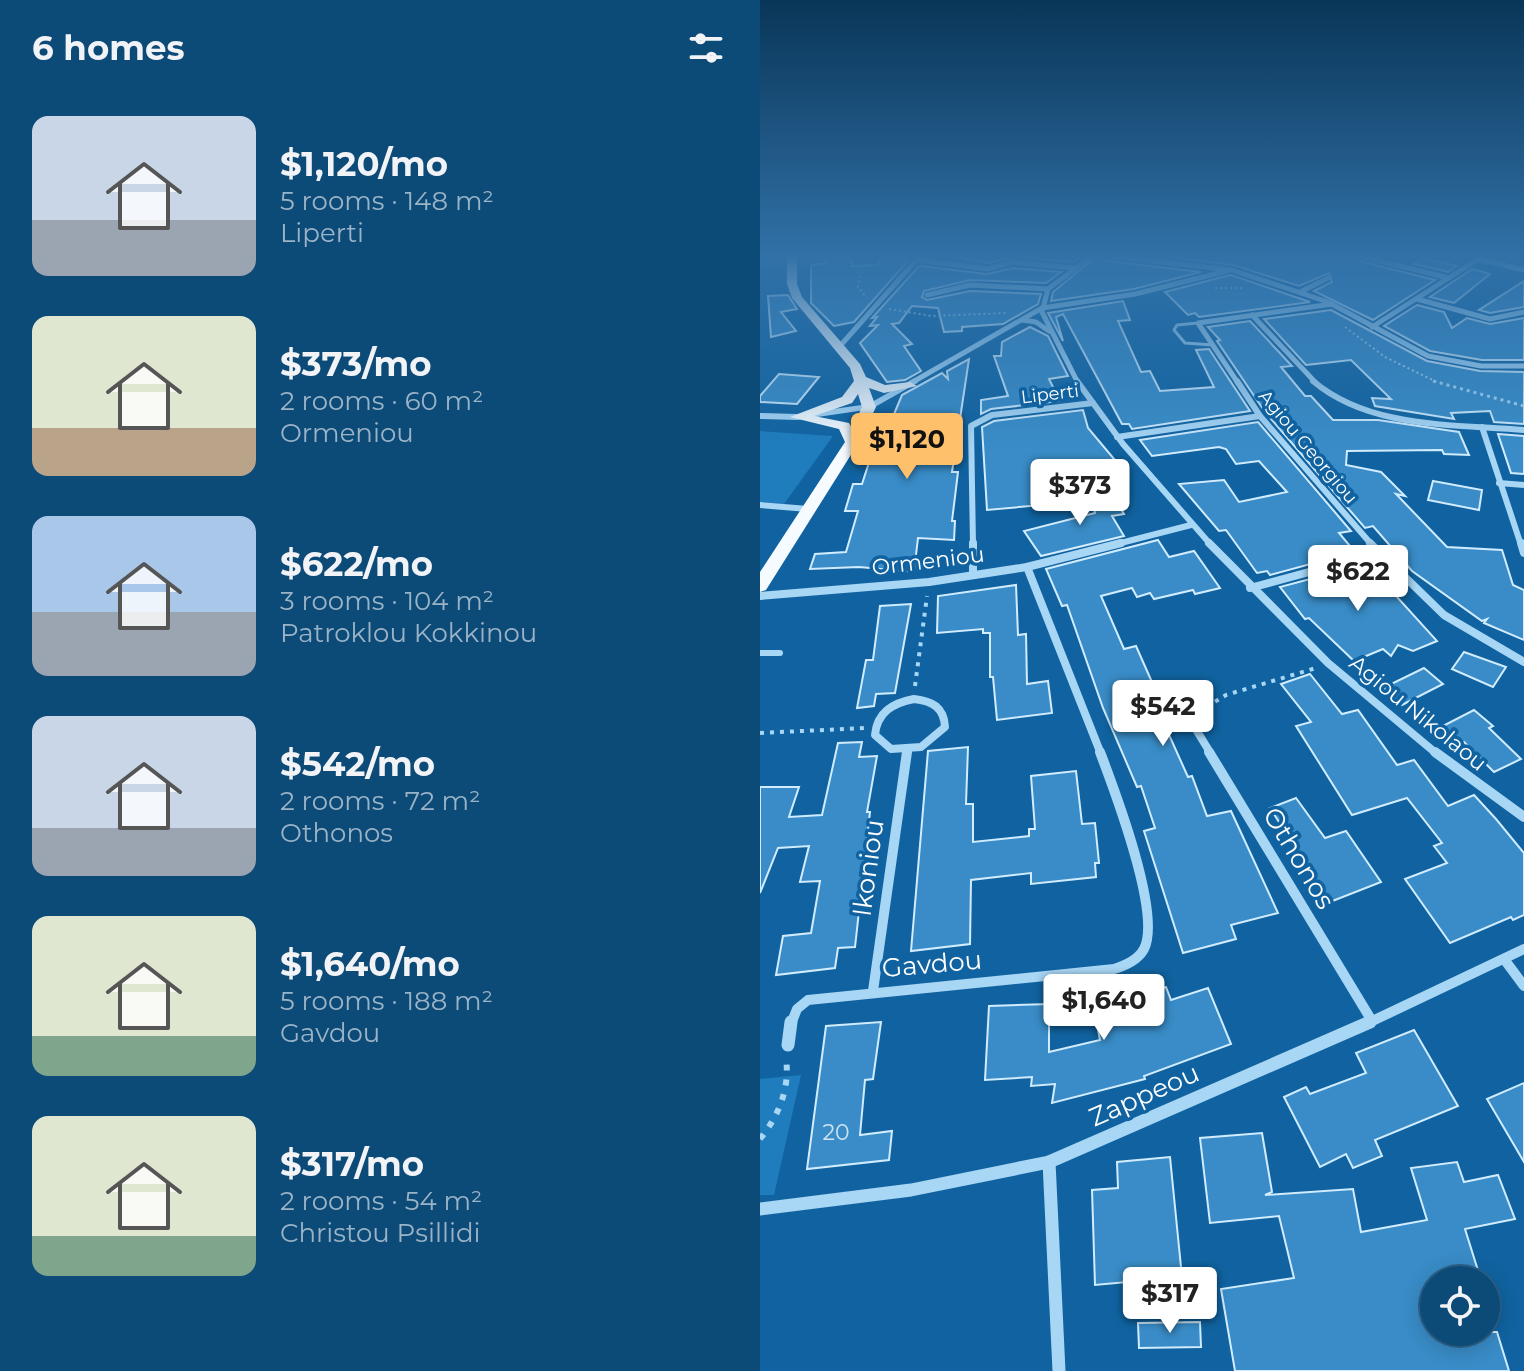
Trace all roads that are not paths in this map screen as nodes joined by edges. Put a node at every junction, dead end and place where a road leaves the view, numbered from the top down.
1 (814, 320) edge
2 (863, 320) edge
3 (1019, 320) joint
4 (1047, 320) edge
5 (1218, 320) edge
6 (1257, 320) edge
7 (1360, 320) edge
8 (1383, 320) edge
9 (1198, 323) junction
10 (1372, 327) junction
11 (1052, 334) junction
12 (1213, 345) junction
13 (840, 346) junction
14 (1524, 366) edge
15 (862, 380) junction
16 (910, 386) junction
17 (1093, 403) junction
18 (869, 407) junction
19 (760, 416) edge
20 (1260, 416) junction
21 (797, 417) junction
22 (1482, 427) junction
23 (1524, 430) edge
24 (1117, 437) junction
25 (852, 442) junction
26 (1499, 483) junction
27 (1524, 485) edge
28 (760, 505) edge
29 (808, 509) junction
30 (1191, 525) junction
31 (1379, 553) junction
32 (1524, 553) edge
33 (1027, 567) junction
34 (973, 575) junction
35 (760, 586) edge
36 (1250, 588) junction
37 (760, 596) edge
38 (760, 653) edge
39 (780, 653) dead end
40 (1524, 662) edge
41 (1189, 718) road end
42 (907, 751) junction
43 (1524, 817) edge
44 (1524, 949) edge
45 (1504, 959) junction
46 (1524, 986) edge
47 (873, 991) junction
48 (1372, 1021) junction
49 (788, 1045) road end
50 (1049, 1162) junction
51 (760, 1209) edge
52 (1059, 1371) edge

1 - 13 main road
2 - 13 street
3 - 11 street
3 - 16 street
4 - 11 street, Agiou Nikolaou
5 - 9 street
6 - 22 street
7 - 10 street
8 - 10 street
9 - 12 street, Agiou Georgiou
9 - 12 lane
10 - 14 street
11 - 17 street, Agiou Nikolaou
12 - 20 street, Agiou Georgiou
13 - 15 main road
15 - 16 main road
15 - 18 main road
15 - 21 main road
16 - 18 street
17 - 24 street, Agiou Nikolaou
17 - 34 street, Liperti
18 - 21 street
18 - 25 main road
19 - 21 street
20 - 24 street
20 - 31 street, Agiou Georgiou
21 - 25 main road
22 - 23 street
22 - 26 street
24 - 30 street, Agiou Nikolaou
25 - 29 main road
26 - 27 street
26 - 32 street
28 - 29 street
29 - 35 main road
30 - 33 street, Ormeniou
30 - 36 street, Agiou Nikolaou
31 - 36 street
31 - 40 street, Agiou Georgiou
33 - 34 street, Ormeniou
33 - 47 street, Gavdou
34 - 37 street, Ormeniou
36 - 43 street, Agiou Nikolaou
38 - 39 lane
41 - 48 street, Othonos
42 - 42 street
42 - 47 street, Ikoniou
44 - 45 street, Zappeou
45 - 46 street
45 - 48 street, Zappeou
47 - 49 street, Gavdou
48 - 50 street, Zappeou
50 - 51 street, Zappeou
50 - 52 street

